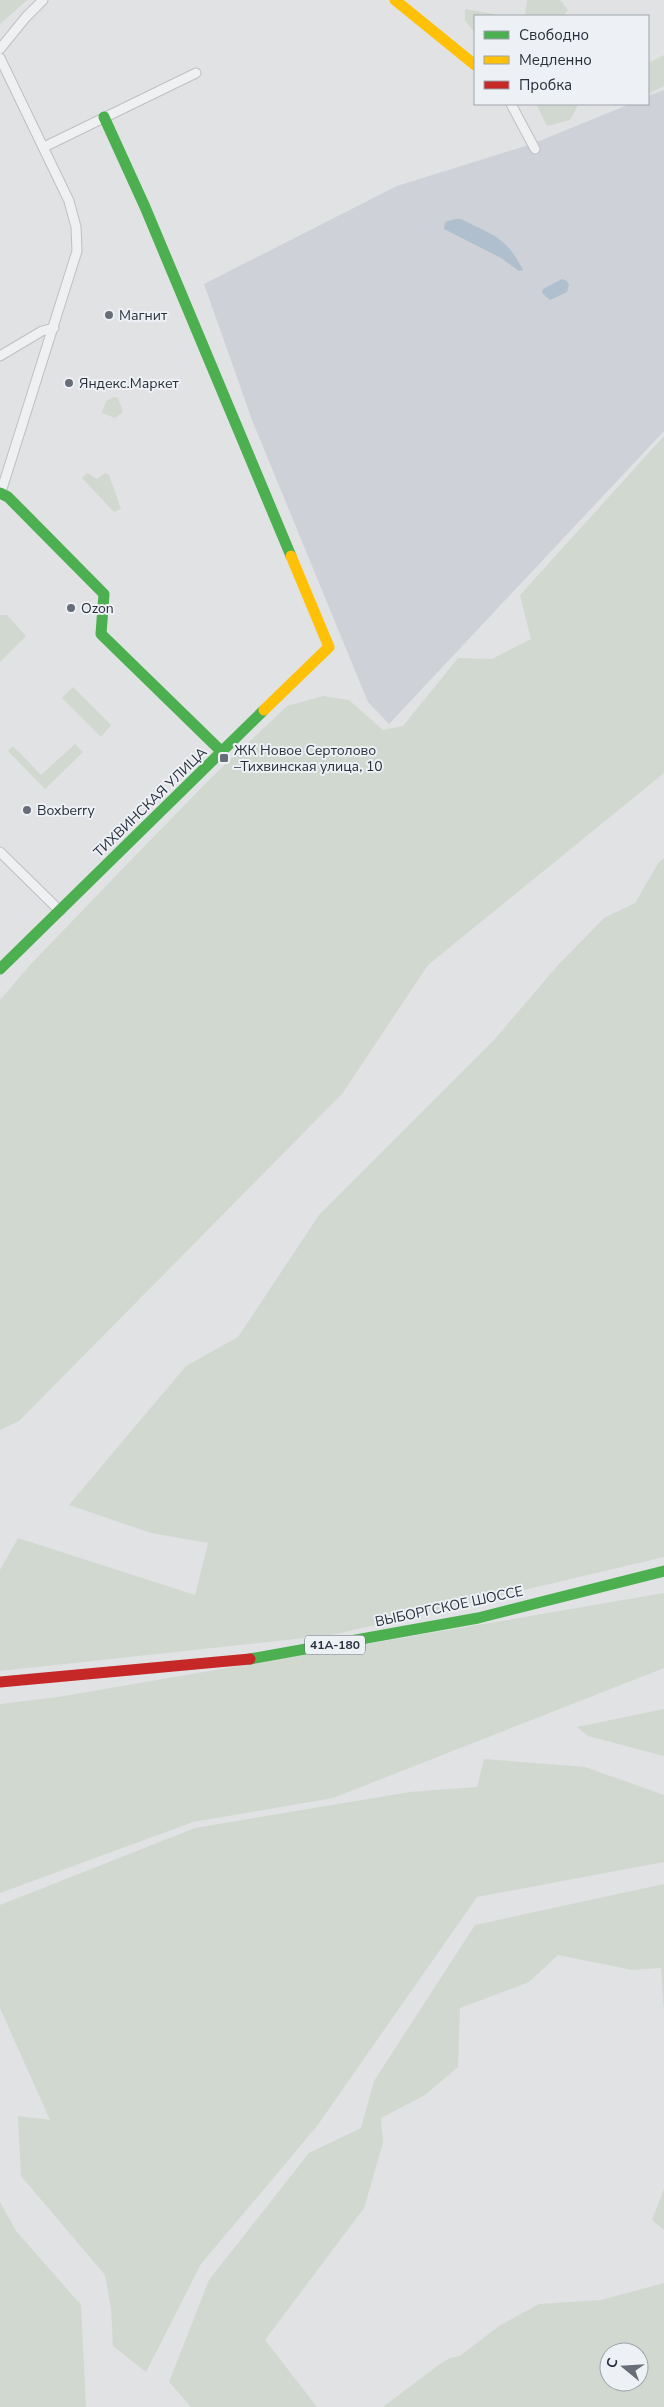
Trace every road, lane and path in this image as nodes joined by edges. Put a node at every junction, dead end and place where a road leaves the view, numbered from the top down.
1 (43, 0) edge
2 (395, 0) edge
3 (0, 49) edge
4 (0, 58) edge
5 (474, 64) edge
6 (196, 74) dead end
7 (512, 105) edge
8 (104, 117) junction
9 (44, 147) junction
10 (535, 149) dead end
11 (54, 328) junction
12 (0, 356) edge
13 (0, 493) edge
14 (222, 752) junction
15 (0, 852) edge
16 (60, 910) junction
17 (0, 969) edge
18 (664, 1572) edge
19 (0, 1682) edge

1 - 3 street
2 - 5 street
4 - 9 street
6 - 8 street
7 - 10 street
8 - 9 street
8 - 14 street
9 - 11 street
11 - 12 street
11 - 13 street
13 - 14 street, ТИХВИНСКАЯ УЛИЦА
14 - 16 street, ТИХВИНСКАЯ УЛИЦА
15 - 16 street
16 - 17 street, ТИХВИНСКАЯ УЛИЦА
18 - 19 street, ВЫБОРГСКОЕ ШОССЕ / 41А-180

